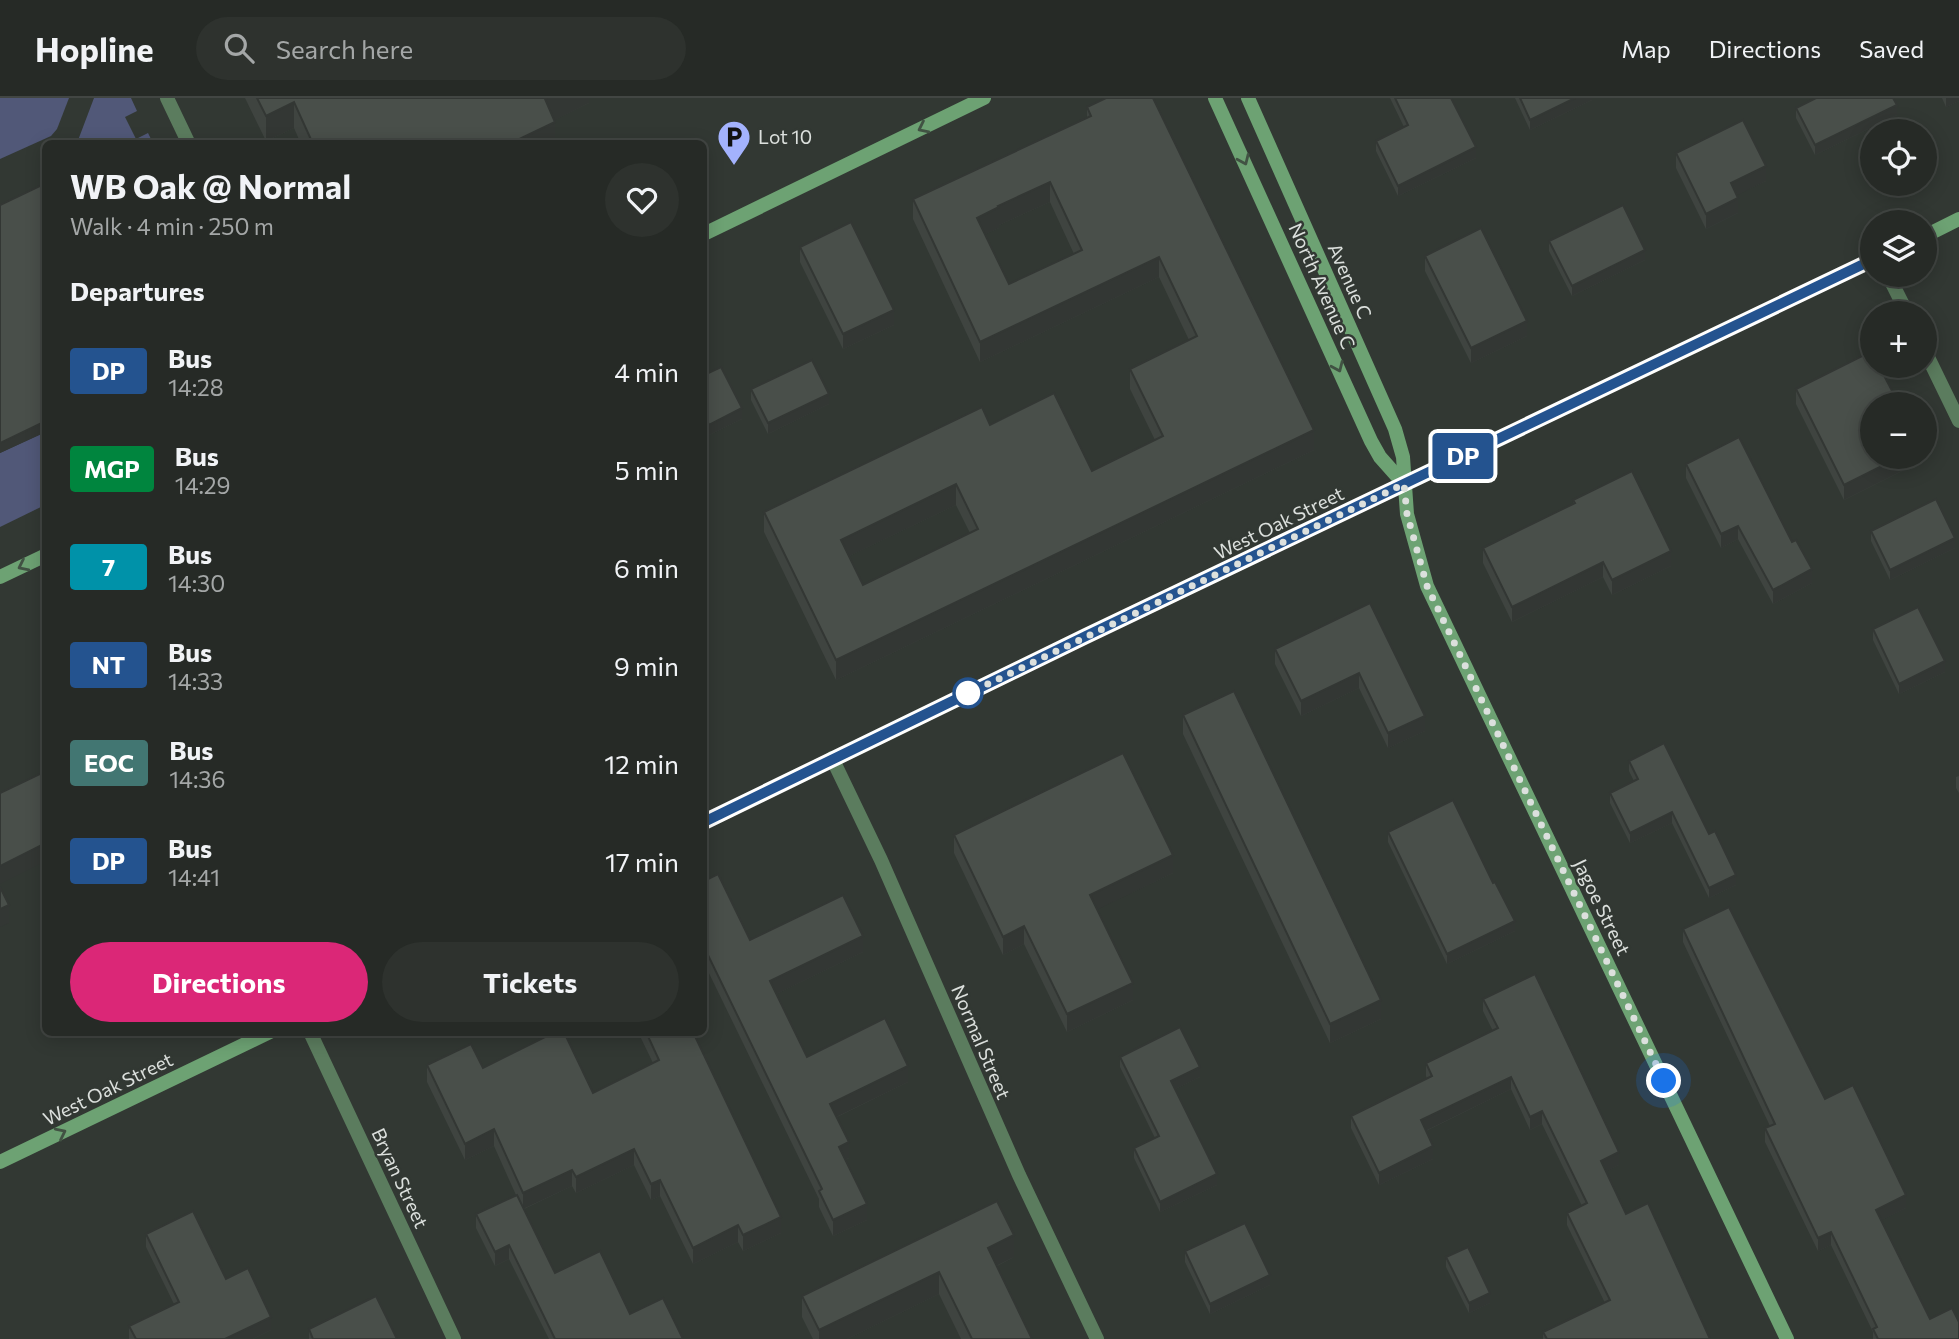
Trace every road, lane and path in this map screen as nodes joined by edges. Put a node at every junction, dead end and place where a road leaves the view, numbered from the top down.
1 (167, 98) edge
2 (984, 98) edge
3 (1215, 98) edge
4 (1248, 98) edge
5 (186, 140) edge
6 (1959, 219) edge
7 (1937, 230) edge
8 (707, 233) edge
9 (1860, 266) edge
10 (1937, 376) edge
11 (1959, 421) edge
12 (1404, 484) junction
13 (42, 557) edge
14 (0, 577) edge
15 (832, 758) junction
16 (707, 820) edge
17 (262, 1036) edge
18 (312, 1036) edge
19 (0, 1162) edge
20 (454, 1339) edge
21 (1097, 1339) edge
22 (1787, 1339) edge

1 - 5 street
2 -> 8 main road
3 -> 12 main road, North Avenue C
4 - 12 main road, Avenue C
6 - 7 main road
9 - 12 main road, West Oak Street
10 - 11 street
12 - 15 main road, West Oak Street
12 - 22 main road, Jagoe Street
13 -> 14 main road
15 - 16 main road, West Oak Street
15 - 21 street, Normal Street
19 -> 17 main road, West Oak Street
18 - 20 street, Bryan Street

